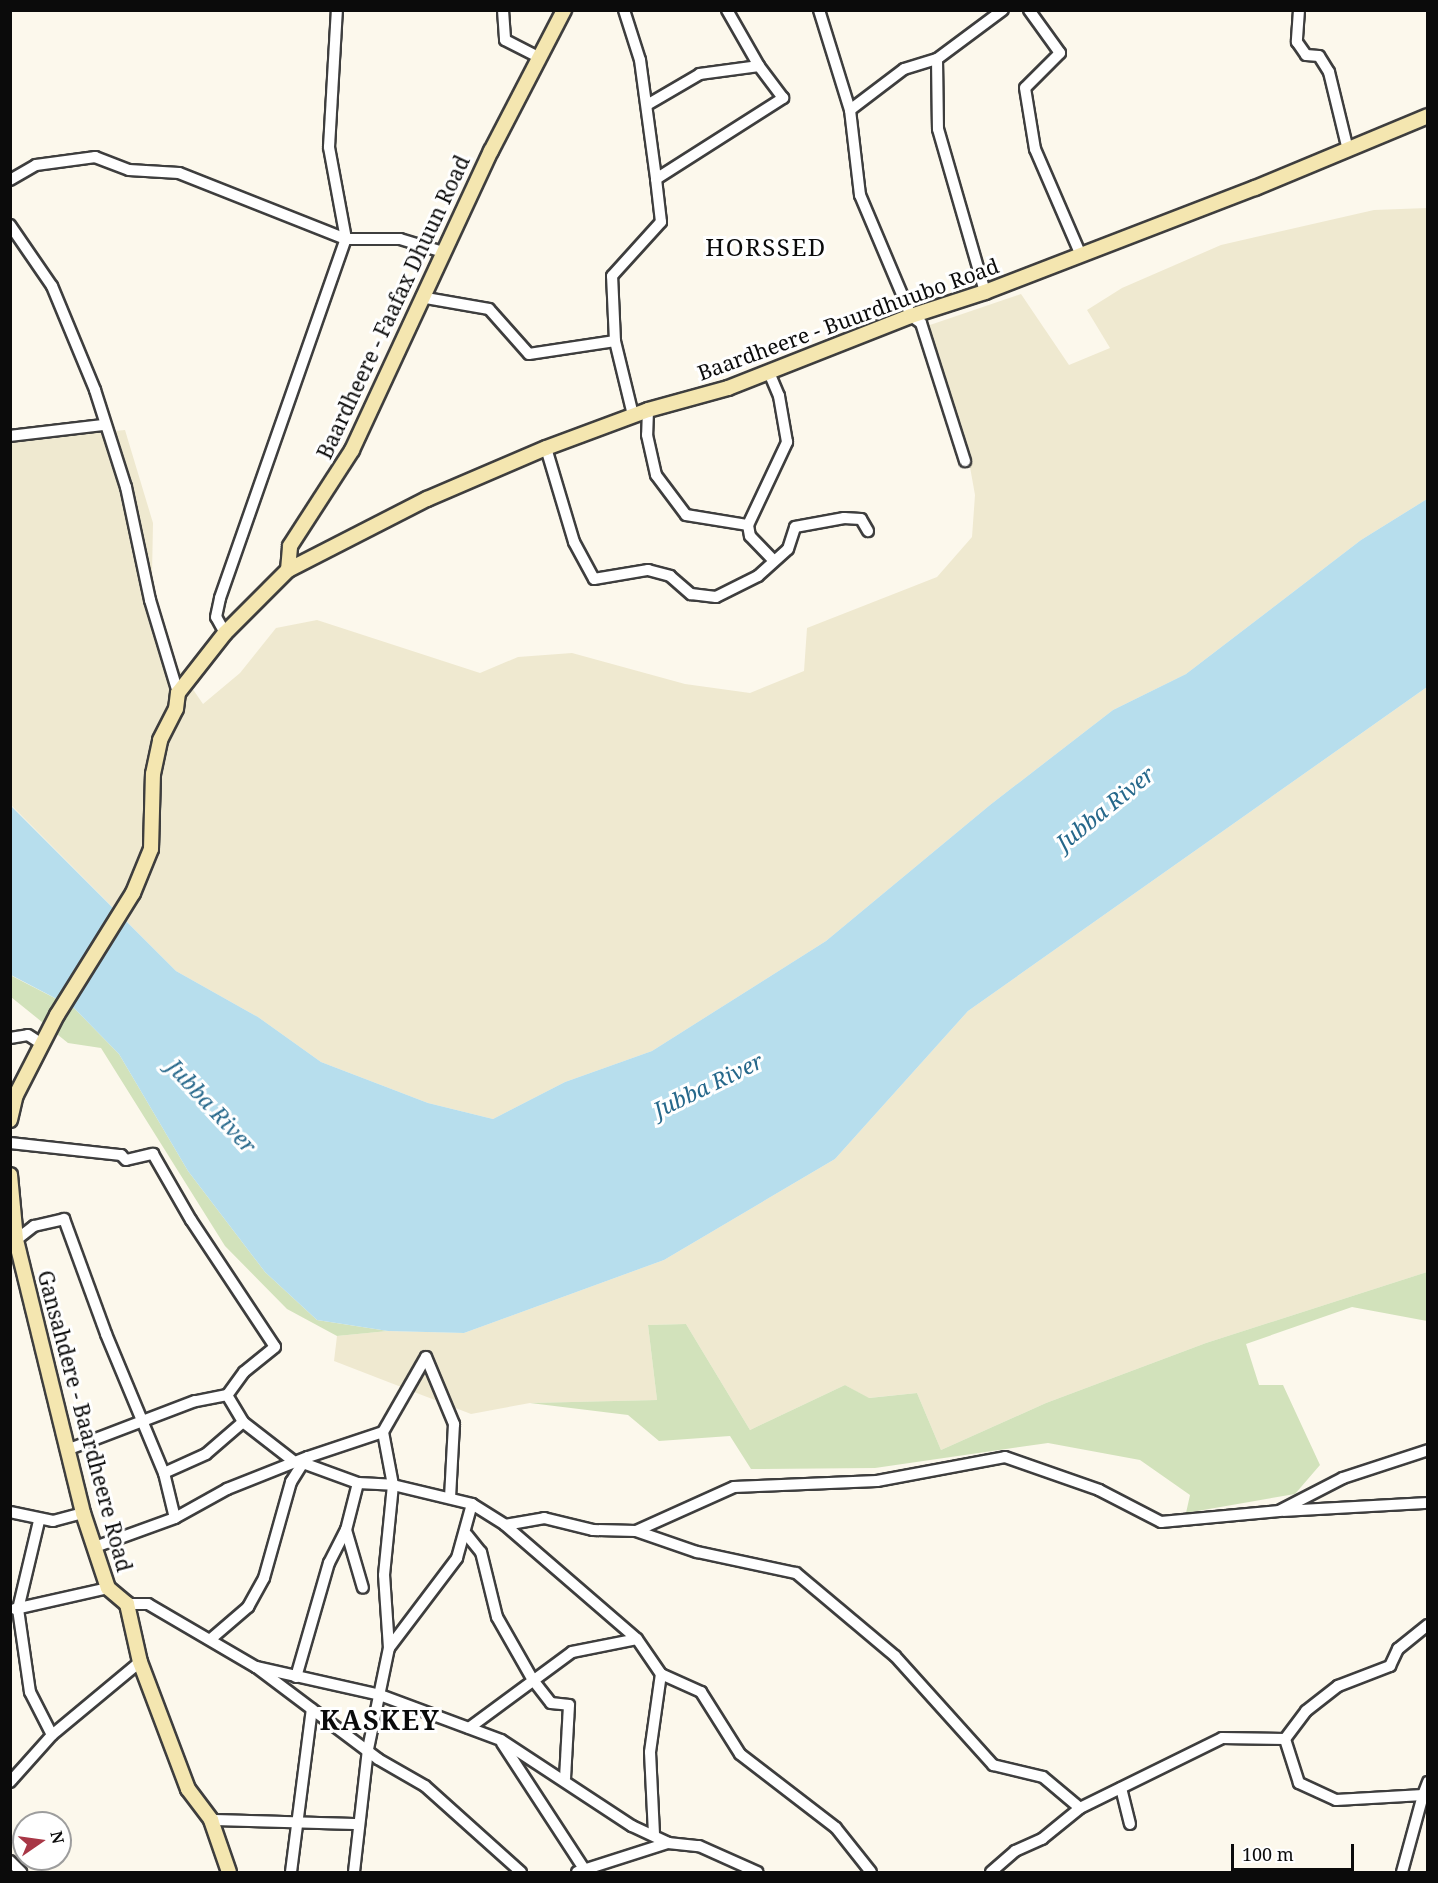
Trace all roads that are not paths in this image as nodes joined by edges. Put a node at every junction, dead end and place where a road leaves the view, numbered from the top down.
1 (337, 10) edge
2 (503, 10) edge
3 (564, 10) edge
4 (624, 10) edge
5 (727, 10) edge
6 (819, 10) edge
7 (1003, 10) edge
8 (1029, 10) edge
9 (1299, 10) edge
10 (537, 56) junction
11 (937, 59) junction
12 (759, 66) junction
13 (647, 105) junction
14 (850, 110) junction
15 (1428, 116) edge
16 (1348, 150) junction
17 (656, 179) junction
18 (10, 180) edge
19 (10, 225) edge
20 (346, 239) junction
21 (442, 252) junction
22 (1080, 253) junction
23 (986, 292) junction
24 (426, 298) junction
25 (911, 316) junction
26 (615, 341) junction
27 (769, 372) junction
28 (648, 410) junction
29 (633, 415) junction
30 (105, 426) junction
31 (10, 436) edge
32 (546, 448) junction
33 (965, 461) dead end
34 (748, 525) junction
35 (868, 531) dead end
36 (773, 560) junction
37 (288, 570) junction
38 (225, 633) junction
39 (178, 693) junction
40 (10, 1038) edge
41 (42, 1044) junction
42 (13, 1094) edge
43 (10, 1120) edge
44 (10, 1143) edge
45 (10, 1175) edge
46 (12, 1190) edge
47 (13, 1240) edge
48 (227, 1395) junction
49 (243, 1422) junction
50 (141, 1424) junction
51 (383, 1432) junction
52 (67, 1450) junction
53 (1428, 1450) edge
54 (301, 1460) junction
55 (164, 1473) junction
56 (358, 1483) junction
57 (393, 1485) junction
58 (450, 1498) junction
59 (1428, 1503) edge
60 (472, 1504) junction
61 (1279, 1511) junction
62 (10, 1512) edge
63 (83, 1513) junction
64 (175, 1518) junction
65 (39, 1521) junction
66 (506, 1525) junction
67 (346, 1530) junction
68 (636, 1532) junction
69 (467, 1535) junction
70 (95, 1547) junction
71 (108, 1588) junction
72 (363, 1588) dead end
73 (127, 1604) junction
74 (14, 1609) edge
75 (1428, 1625) edge
76 (212, 1638) junction
77 (637, 1639) junction
78 (389, 1648) junction
79 (140, 1662) junction
80 (256, 1667) junction
81 (662, 1674) junction
82 (296, 1677) junction
83 (533, 1680) junction
84 (380, 1695) junction
85 (312, 1709) junction
86 (469, 1728) junction
87 (52, 1735) junction
88 (1285, 1739) junction
89 (501, 1740) junction
90 (368, 1749) junction
91 (565, 1778) junction
92 (11, 1780) edge
93 (1428, 1782) edge
94 (1121, 1788) junction
95 (1423, 1794) junction
96 (1080, 1808) junction
97 (211, 1820) junction
98 (297, 1822) junction
99 (358, 1824) junction
100 (1130, 1824) dead end
101 (654, 1834) junction
102 (668, 1843) junction
103 (10, 1861) edge
104 (738, 1869) edge
105 (582, 1871) edge
106 (21, 1872) edge
107 (229, 1872) edge
108 (291, 1872) edge
109 (354, 1872) edge
110 (521, 1872) edge
111 (757, 1872) edge
112 (871, 1872) edge
113 (991, 1872) edge
114 (1402, 1872) edge

1 - 20 street
2 - 10 street
3 - 10 main road, Baardheere - Faafax Dhuun Road
4 - 13 street
5 - 12 street
6 - 14 street
7 - 11 street
8 - 22 street
9 - 16 street
10 - 21 main road, Baardheere - Faafax Dhuun Road
11 - 14 street
11 - 23 street
12 - 13 street
12 - 17 street
13 - 17 street
14 - 25 street
15 - 16 main road, Baardheere - Buurdhuubo Road
16 - 22 main road, Baardheere - Buurdhuubo Road
17 - 26 street
18 - 20 street
19 - 30 street
20 - 21 street
20 - 38 street
21 - 24 main road, Baardheere - Faafax Dhuun Road
22 - 23 main road, Baardheere - Buurdhuubo Road
23 - 25 main road, Baardheere - Buurdhuubo Road
24 - 26 street
24 - 37 main road, Baardheere - Faafax Dhuun Road
25 - 27 main road, Baardheere - Buurdhuubo Road
25 - 33 street
26 - 29 street
27 - 28 main road, Baardheere - Buurdhuubo Road
27 - 34 street
28 - 29 main road, Baardheere - Buurdhuubo Road
28 - 34 street
29 - 32 main road, Baardheere - Buurdhuubo Road
30 - 31 street
30 - 39 street
32 - 36 street
32 - 37 main road, Baardheere - Buurdhuubo Road
34 - 36 street
35 - 36 street
37 - 38 main road
38 - 39 main road
39 - 41 main road
40 - 41 street
41 - 42 main road
42 - 43 main road
44 - 48 street
45 - 46 main road
46 - 47 main road
47 - 50 street
47 - 52 main road, Gansahdere - Baardheere Road
48 - 49 street
48 - 50 street
49 - 54 street
49 - 55 street
50 - 52 street
50 - 55 street
51 - 54 street
51 - 57 street
51 - 58 street
52 - 63 main road, Gansahdere - Baardheere Road
53 - 61 street
54 - 56 street
54 - 64 street
54 - 76 street
55 - 64 street
56 - 57 street
56 - 67 street
57 - 58 street
57 - 78 street
58 - 60 street
59 - 61 street
60 - 66 street
60 - 69 street
61 - 68 street
62 - 65 street
63 - 65 street
63 - 70 main road, Gansahdere - Baardheere Road
64 - 70 street
65 - 74 street
66 - 68 street
66 - 77 street
67 - 72 street
67 - 82 street
68 - 96 street
69 - 78 street
69 - 83 street
70 - 71 main road, Gansahdere - Baardheere Road
71 - 73 main road, Gansahdere - Baardheere Road
71 - 74 street
73 - 76 street
73 - 79 main road
74 - 87 street
75 - 88 street
76 - 80 street
77 - 81 street
77 - 83 street
78 - 84 street
79 - 87 street
79 - 97 main road
80 - 82 street
80 - 85 street
81 - 101 street
81 - 112 street
82 - 84 street
83 - 86 street
83 - 91 street
84 - 86 street
84 - 90 street
85 - 90 street
85 - 98 street
86 - 89 street
87 - 92 street
88 - 94 street
88 - 95 street
89 - 91 street
89 - 105 street
90 - 99 street
90 - 110 street
91 - 101 street
93 - 95 street
94 - 96 street
94 - 100 street
95 - 114 street
96 - 113 street
97 - 98 street
97 - 107 main road
98 - 99 street
98 - 108 street
99 - 109 street
101 - 102 street
102 - 104 street
102 - 105 street
103 - 106 street
104 - 111 street

